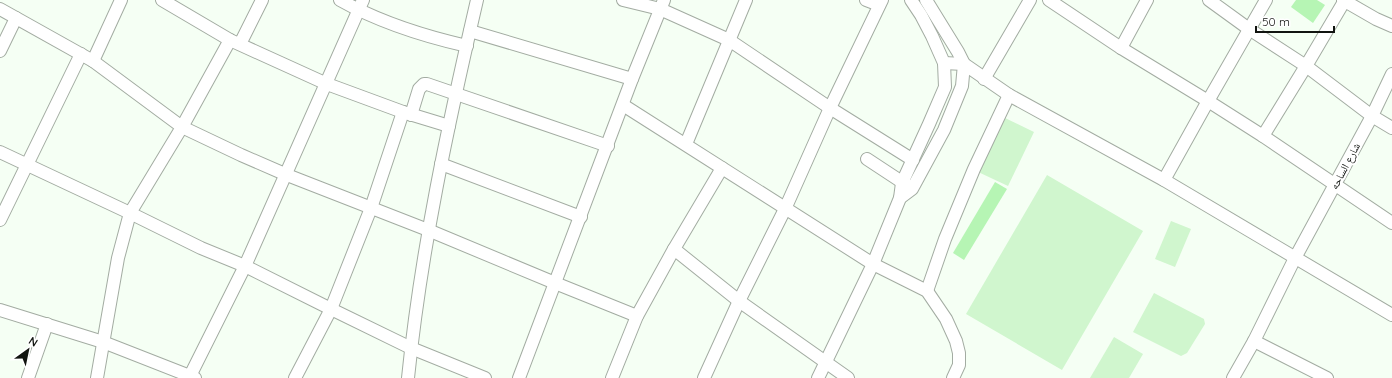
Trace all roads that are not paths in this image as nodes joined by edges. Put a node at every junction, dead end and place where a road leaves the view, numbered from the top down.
1 (121, 0) edge
2 (162, 0) edge
3 (262, 0) edge
4 (340, 0) edge
5 (477, 0) edge
6 (623, 0) edge
7 (746, 0) edge
8 (866, 0) edge
9 (911, 0) edge
10 (926, 0) edge
11 (1030, 0) edge
12 (1049, 0) edge
13 (1147, 0) edge
14 (1209, 0) edge
15 (1266, 0) edge
16 (1344, 0) edge
17 (881, 3) edge
18 (361, 5) edge
19 (662, 5) edge
20 (0, 9) edge
21 (16, 18) junction
22 (1392, 26) edge
23 (1249, 29) junction
24 (470, 31) junction
25 (729, 40) junction
26 (235, 42) junction
27 (467, 46) junction
28 (1122, 48) junction
29 (0, 51) edge
30 (81, 54) junction
31 (93, 61) junction
32 (944, 63) junction
33 (964, 64) junction
34 (1306, 66) junction
35 (1392, 74) edge
36 (981, 77) junction
37 (632, 79) junction
38 (327, 84) junction
39 (962, 86) junction
40 (945, 87) junction
41 (456, 94) junction
42 (1009, 95) junction
43 (1208, 101) junction
44 (623, 105) junction
45 (830, 108) junction
46 (407, 114) junction
47 (1372, 116) junction
48 (449, 126) junction
49 (182, 127) junction
50 (1392, 128) edge
51 (1263, 136) junction
52 (686, 144) junction
53 (608, 146) junction
54 (0, 152) edge
55 (867, 159) dead end
56 (913, 160) junction
57 (441, 164) junction
58 (27, 165) junction
59 (722, 168) junction
60 (286, 175) junction
61 (1164, 180) junction
62 (1334, 185) junction
63 (907, 186) junction
64 (371, 208) junction
65 (785, 209) junction
66 (130, 213) junction
67 (581, 217) junction
68 (0, 220) edge
69 (1392, 223) edge
70 (428, 230) junction
71 (674, 249) junction
72 (1295, 258) junction
73 (873, 264) junction
74 (245, 266) junction
75 (555, 283) junction
76 (927, 291) junction
77 (739, 301) junction
78 (331, 309) junction
79 (0, 310) edge
80 (1392, 315) edge
81 (637, 316) junction
82 (47, 324) junction
83 (1254, 341) junction
84 (103, 342) junction
85 (411, 348) junction
86 (825, 362) junction
87 (192, 377) edge
88 (28, 378) edge
89 (97, 378) edge
90 (295, 378) edge
91 (408, 378) edge
92 (485, 378) edge
93 (519, 378) edge
94 (612, 378) edge
95 (704, 378) edge
96 (818, 378) edge
97 (848, 378) edge
98 (953, 378) edge
99 (1233, 378) edge
100 (1327, 378) edge

1 - 31 street
2 - 26 street
3 - 26 street
4 - 18 street
5 - 24 street
6 - 19 street
7 - 25 street
8 - 17 street
9 - 32 street
10 - 33 street
11 - 36 street
12 - 28 street
13 - 28 street
14 - 23 street
15 - 23 street
16 - 22 street
16 - 34 street
17 - 45 street
18 - 27 street
18 - 38 street
19 - 25 street
19 - 37 street
20 - 21 street
21 - 29 street
21 - 30 street
23 - 34 street
23 - 43 street
24 - 27 street
24 - 37 street
25 - 45 street
25 - 52 street
26 - 38 street
26 - 49 street
27 - 41 street
28 - 43 street
30 - 31 street
30 - 58 street
31 - 49 street
32 - 33 street
32 - 40 street
33 - 36 street
33 - 39 street
34 - 47 street
34 - 51 street
35 - 47 street, شارع الساحه
36 - 39 street
36 - 42 street
37 - 44 street
38 - 46 street
38 - 60 street
39 - 40 street
39 - 63 street
40 - 56 street
41 - 46 street
41 - 48 street
41 - 53 street
42 - 61 street
42 - 76 street
43 - 51 street
43 - 61 street
44 - 52 street
44 - 53 street
45 - 56 street
45 - 65 street
46 - 48 street
46 - 64 street
47 - 50 street
47 - 62 street, شارع الساحه
48 - 57 street
49 - 60 street
49 - 66 street
51 - 62 street
52 - 59 street
53 - 67 street
54 - 58 street
55 - 63 street
56 - 63 street
57 - 67 street
57 - 70 street
58 - 66 street
58 - 68 street
59 - 65 street
59 - 71 street
60 - 64 street
60 - 74 street
61 - 72 street
62 - 69 street
62 - 72 street, شارع الساحه
63 - 73 street
64 - 70 street
64 - 78 street
65 - 73 street
65 - 77 street
66 - 74 street
66 - 84 street
67 - 75 street
70 - 75 street
70 - 85 street
71 - 77 street
71 - 81 street
72 - 80 street
72 - 83 street, شارع الساحه
73 - 76 street
73 - 86 street
74 - 78 street
74 - 87 street
75 - 81 street
75 - 93 street
76 - 98 street
77 - 86 street
77 - 95 street
78 - 85 street
78 - 90 street
79 - 82 street
81 - 94 street
82 - 84 street
82 - 88 street
83 - 99 street, شارع الساحه
83 - 100 street
84 - 87 street
84 - 89 street
85 - 91 street
85 - 92 street
86 - 96 street
86 - 97 street

